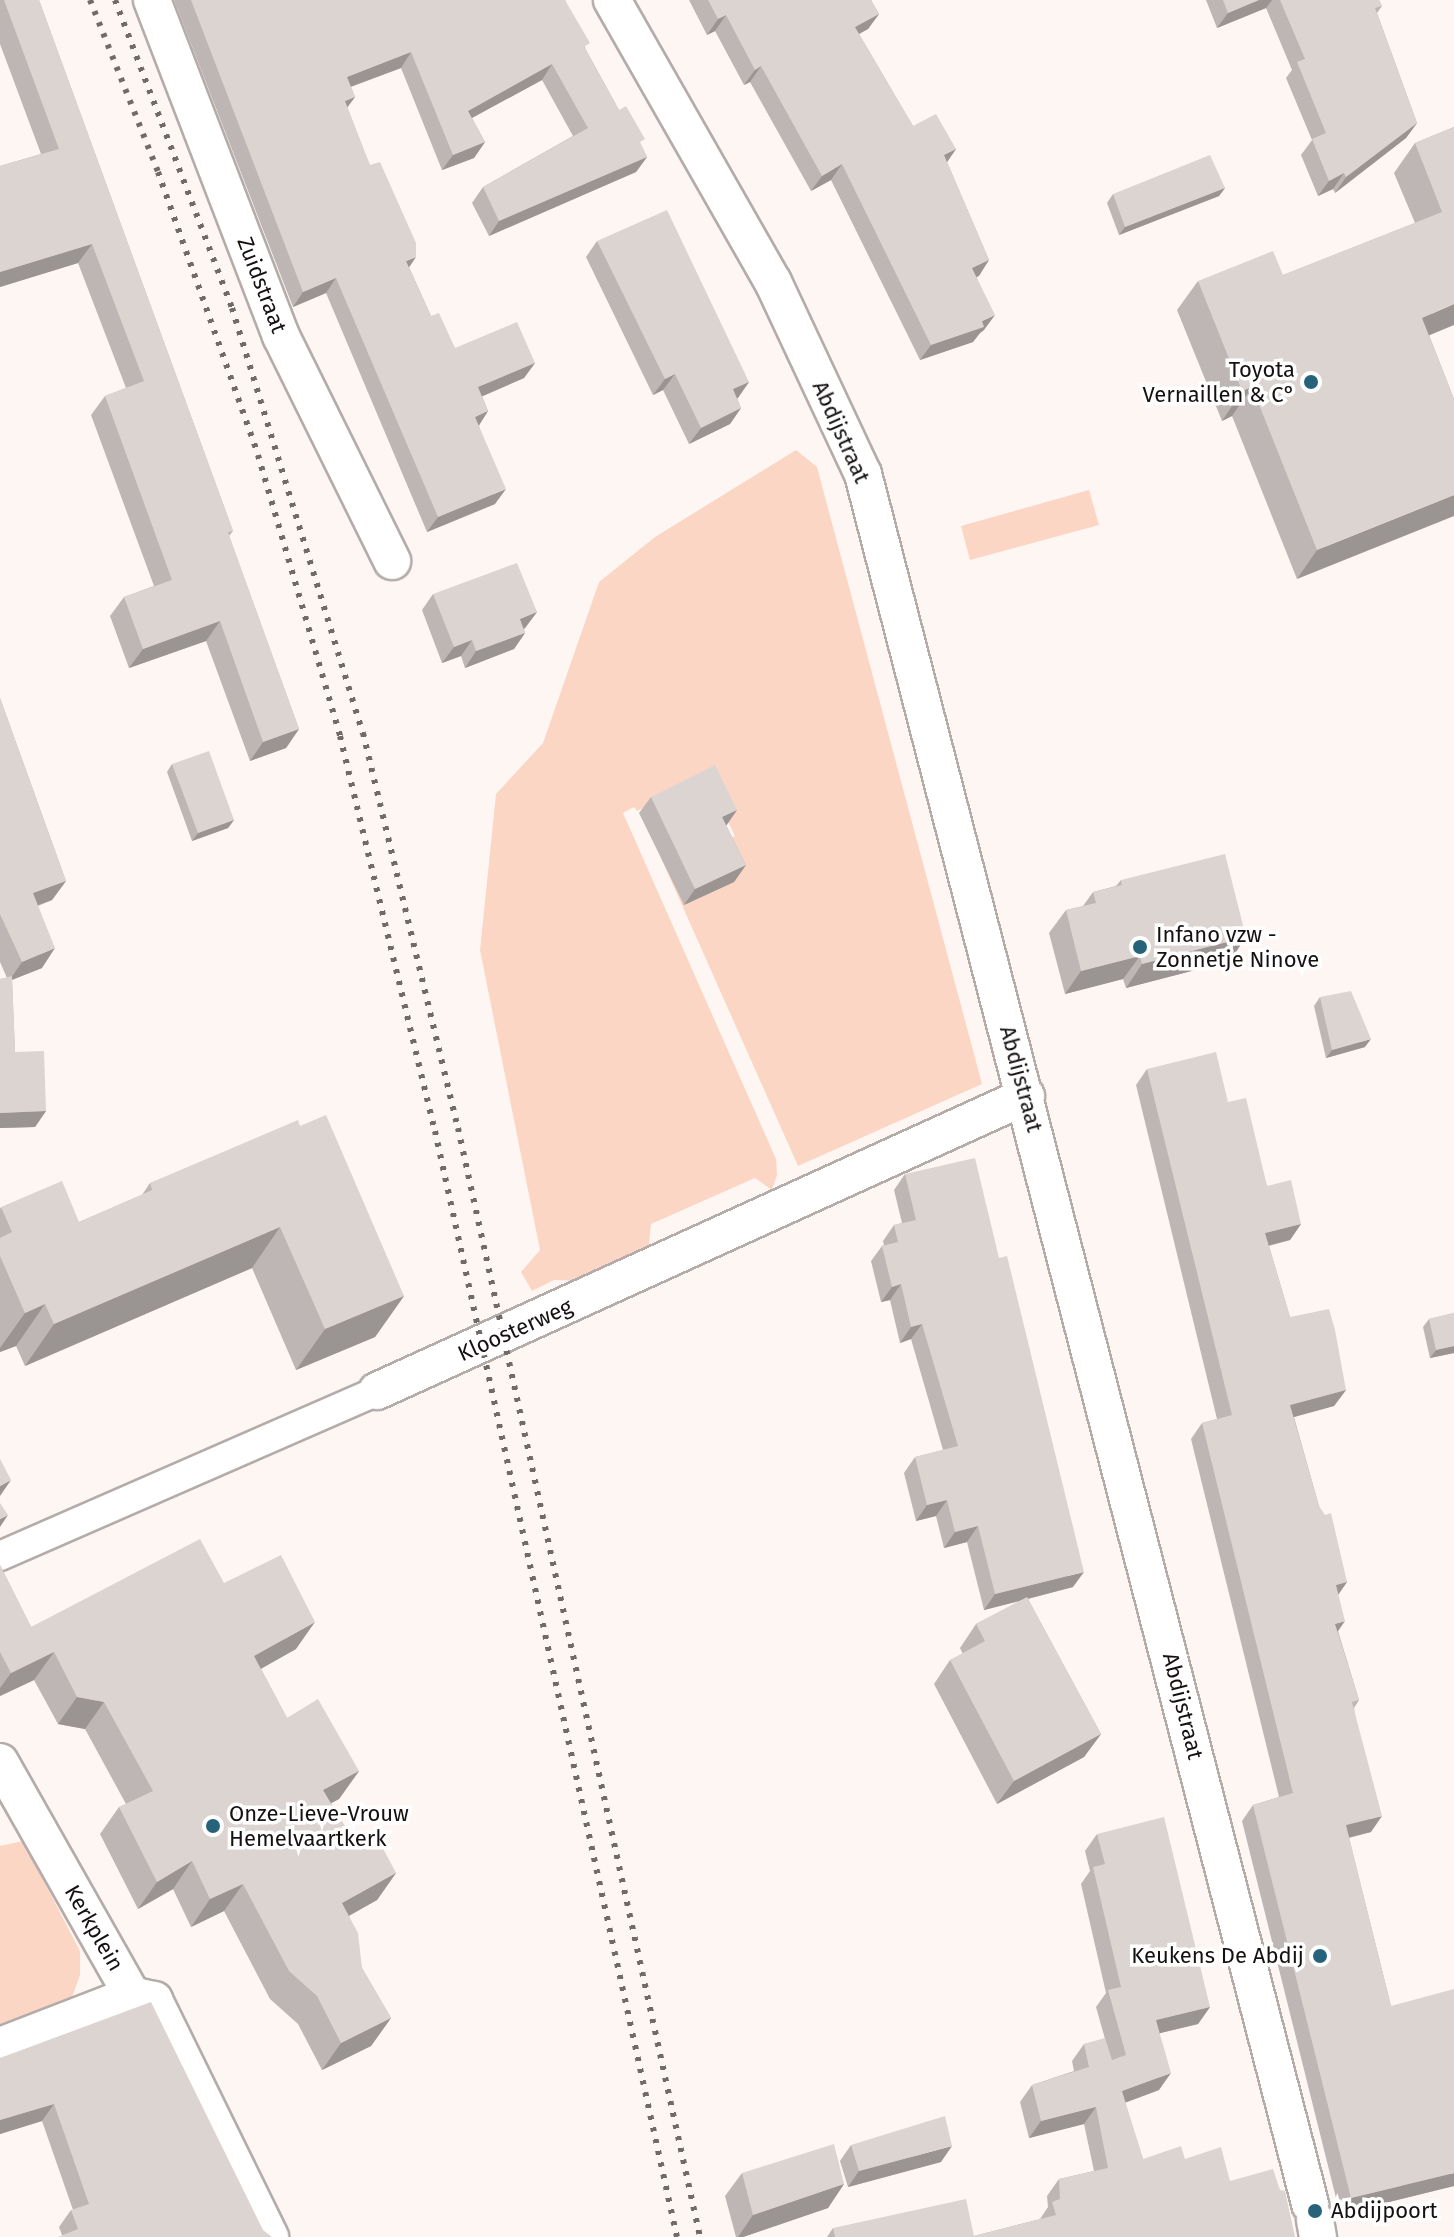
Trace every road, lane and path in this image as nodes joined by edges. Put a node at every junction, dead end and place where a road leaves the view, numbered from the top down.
1 (152, 0) edge
2 (612, 0) edge
3 (392, 561) dead end
4 (1026, 1096) junction
5 (377, 1391) joint
6 (0, 1556) edge
7 (3, 1778) edge
8 (132, 1995) junction
9 (0, 2046) edge
10 (1314, 2220) edge
11 (270, 2237) edge

1 - 3 street, Zuidstraat
2 - 4 street, Abdijstraat
4 - 5 street, Kloosterweg
4 - 10 street, Abdijstraat
5 - 6 street, Kloosterweg
7 - 8 street, Kerkplein
8 - 9 street, Kerkplein
8 - 11 street

